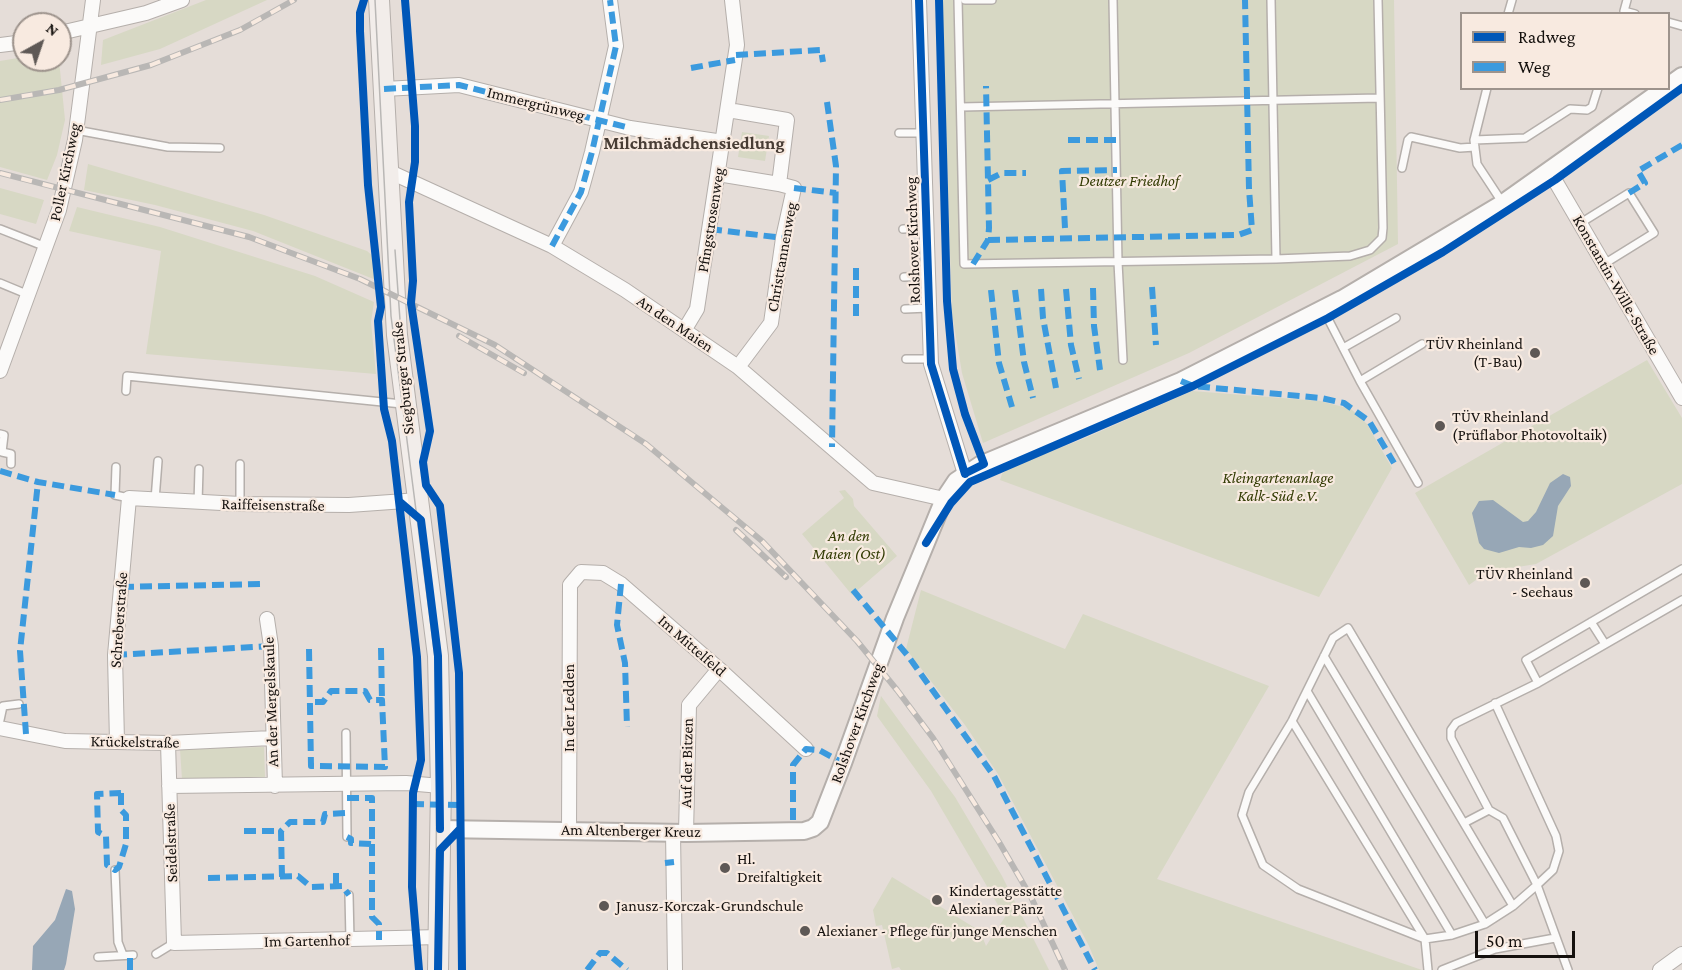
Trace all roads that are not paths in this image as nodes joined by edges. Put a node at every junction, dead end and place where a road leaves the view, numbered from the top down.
1 (93, 0) edge
2 (182, 0) edge
3 (379, 0) edge
4 (610, 0) edge
5 (732, 0) edge
6 (919, 0) edge
7 (958, 0) edge
8 (966, 0) edge
9 (992, 0) edge
10 (1113, 0) edge
11 (1271, 0) edge
12 (1378, 0) edge
13 (1627, 0) edge
14 (1623, 12) edge
15 (89, 26) junction
16 (72, 30) edge
17 (384, 89) junction
18 (1487, 90) edge
19 (1597, 90) edge
20 (1663, 90) edge
21 (1379, 98) junction
22 (1117, 102) junction
23 (1273, 102) junction
24 (961, 107) junction
25 (728, 110) junction
26 (598, 120) junction
27 (76, 130) junction
28 (922, 133) junction
29 (899, 134) dead end
30 (723, 142) junction
31 (1474, 143) junction
32 (220, 148) dead end
33 (1402, 168) dead end
34 (388, 171) junction
35 (1550, 172) junction
36 (718, 174) junction
37 (779, 184) junction
38 (1503, 203) junction
39 (1580, 224) junction
40 (903, 228) dead end
41 (925, 228) junction
42 (0, 229) edge
43 (552, 246) junction
44 (46, 247) junction
45 (1276, 259) junction
46 (1118, 262) junction
47 (1603, 265) junction
48 (927, 276) junction
49 (904, 277) dead end
50 (0, 283) edge
51 (29, 295) junction
52 (929, 308) junction
53 (905, 309) dead end
54 (1323, 309) junction
55 (1396, 318) dead end
56 (685, 329) junction
57 (1422, 344) dead end
58 (1343, 348) junction
59 (906, 359) dead end
60 (931, 359) junction
61 (1124, 360) dead end
62 (738, 368) junction
63 (0, 371) edge
64 (1360, 381) junction
65 (126, 391) dead end
66 (1682, 398) edge
67 (405, 405) junction
68 (0, 434) edge
69 (158, 461) dead end
70 (11, 464) dead end
71 (240, 464) dead end
72 (116, 467) dead end
73 (199, 469) dead end
74 (965, 474) junction
75 (1418, 483) dead end
76 (129, 498) junction
77 (944, 499) junction
78 (155, 500) junction
79 (418, 500) junction
80 (198, 503) junction
81 (240, 504) junction
82 (1682, 569) edge
83 (570, 585) joint
84 (1682, 600) edge
85 (267, 619) dead end
86 (1591, 622) junction
87 (1605, 645) junction
88 (1324, 656) junction
89 (719, 669) junction
90 (1538, 683) junction
91 (1307, 691) junction
92 (1495, 703) junction
93 (19, 704) dead end
94 (0, 720) edge
95 (1292, 721) junction
96 (0, 728) edge
97 (346, 733) dead end
98 (272, 738) junction
99 (117, 742) junction
100 (168, 743) junction
101 (806, 749) dead end
102 (346, 784) junction
103 (169, 786) junction
104 (274, 786) junction
105 (441, 786) junction
106 (1489, 810) junction
107 (819, 822) joint
108 (1464, 823) junction
109 (440, 830) junction
110 (569, 831) junction
111 (680, 832) junction
112 (347, 837) dead end
113 (115, 870) dead end
114 (1537, 885) junction
115 (349, 895) dead end
116 (1513, 906) junction
117 (1485, 924) junction
118 (1452, 935) junction
119 (440, 937) junction
120 (1555, 938) junction
121 (1425, 939) junction
122 (350, 940) junction
123 (174, 943) junction
124 (156, 954) dead end
125 (1682, 954) edge
126 (123, 955) junction
127 (133, 955) dead end
128 (98, 957) dead end
129 (438, 970) edge
130 (676, 970) edge
131 (1428, 970) edge
132 (1442, 970) edge
133 (1568, 970) edge
134 (1660, 970) edge

1 - 15 street, Poller Kirchweg
2 - 15 street
3 - 17 main road, Siegburger Straße
4 - 26 street
5 - 25 street, Pfingstrosenweg
6 - 28 street, Rolshover Kirchweg
7 - 24 lane
8 - 9 lane
10 - 22 lane
11 - 23 lane
12 - 21 lane
13 - 14 lane
15 - 16 street
15 - 27 street, Poller Kirchweg
17 - 26 street, Immergrünweg
17 - 34 main road, Siegburger Straße
18 - 31 lane
19 - 31 lane
20 - 35 street
21 - 23 lane
21 - 45 lane
22 - 23 lane
22 - 24 lane
22 - 46 lane
23 - 45 lane
24 - 46 lane
25 - 30 street, Pfingstrosenweg
25 - 37 street
26 - 30 street, Immergrünweg
26 - 43 street
27 - 32 lane
27 - 44 street, Poller Kirchweg
28 - 29 lane
28 - 41 street, Rolshover Kirchweg
30 - 36 street, Pfingstrosenweg
31 - 33 lane
31 - 38 lane
34 - 43 street, An den Maien
34 - 67 main road, Siegburger Straße
35 - 38 street
35 - 39 street, Konstantin-Wille-Straße
36 - 37 street, Christtannenweg
36 - 56 street, Pfingstrosenweg
37 - 62 street, Christtannenweg
38 - 54 street
39 - 47 street, Konstantin-Wille-Straße
39 - 47 lane
40 - 41 lane
41 - 48 street, Rolshover Kirchweg
42 - 44 lane
43 - 56 street, An den Maien
44 - 51 street, Poller Kirchweg
45 - 46 lane
46 - 61 lane
47 - 66 street, Konstantin-Wille-Straße
48 - 49 lane
48 - 52 street, Rolshover Kirchweg
50 - 51 lane
51 - 63 street, Poller Kirchweg
52 - 53 lane
52 - 60 street, Rolshover Kirchweg
54 - 58 lane
54 - 74 street
55 - 58 lane
56 - 62 street, An den Maien
57 - 64 lane
58 - 64 lane
59 - 60 lane
60 - 74 street, Rolshover Kirchweg
62 - 77 street, An den Maien
64 - 75 lane
65 - 67 lane
67 - 79 main road, Siegburger Straße
68 - 70 lane
69 - 78 lane
71 - 81 lane
72 - 76 lane
73 - 80 lane
74 - 77 street, Rolshover Kirchweg
76 - 78 street, Raiffeisenstraße
76 - 99 street, Schreberstraße
77 - 107 street, Rolshover Kirchweg
78 - 80 street, Raiffeisenstraße
79 - 81 street, Raiffeisenstraße
79 - 105 main road, Siegburger Straße
80 - 81 street, Raiffeisenstraße
82 - 86 lane
83 - 89 street, Im Mittelfeld
83 - 110 street, In der Ledden
84 - 87 lane
85 - 98 street, An der Mergelskaule
86 - 87 lane
86 - 90 lane
87 - 90 lane
88 - 91 lane
88 - 108 lane
88 - 117 lane
89 - 101 street, Im Mittelfeld
89 - 111 street, Auf der Bitzen
90 - 92 lane
91 - 95 lane
91 - 118 lane
92 - 106 lane
92 - 114 lane
93 - 94 lane
95 - 121 lane
95 - 121 lane
96 - 99 street, Krückelstraße
97 - 102 lane
98 - 100 street, Krückelstraße
98 - 104 street, An der Mergelskaule
99 - 100 street, Krückelstraße
100 - 103 street, Seidelstraße
102 - 104 street
102 - 105 street
102 - 112 lane
103 - 104 street
103 - 123 street, Seidelstraße
105 - 109 main road, Siegburger Straße
106 - 108 lane
106 - 114 lane
107 - 111 street, Am Altenberger Kreuz
108 - 116 lane
109 - 110 street, Am Altenberger Kreuz
109 - 119 main road, Siegburger Straße
110 - 111 street, Am Altenberger Kreuz
111 - 130 street, Auf der Bitzen
113 - 126 lane
114 - 116 lane
114 - 120 lane
115 - 122 lane
116 - 117 lane
117 - 118 lane
118 - 121 lane
119 - 122 street, Im Gartenhof
119 - 129 main road, Siegburger Straße
120 - 132 lane
120 - 133 lane
121 - 131 lane
122 - 123 street, Im Gartenhof
123 - 124 lane
125 - 134 street
126 - 127 lane
126 - 128 lane

